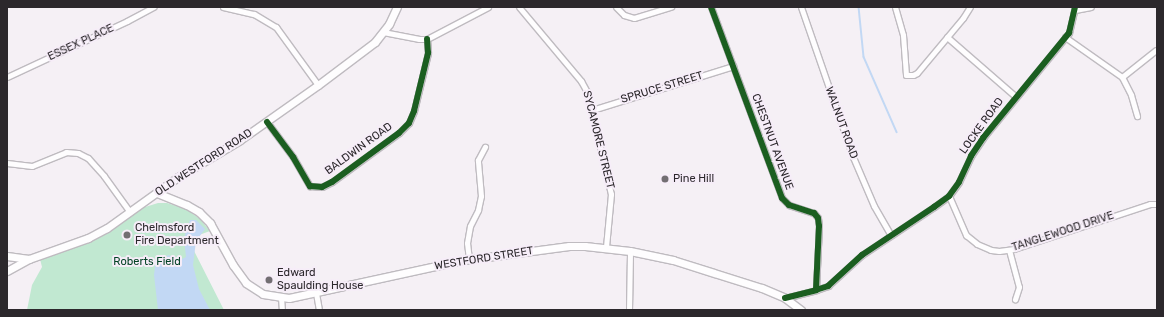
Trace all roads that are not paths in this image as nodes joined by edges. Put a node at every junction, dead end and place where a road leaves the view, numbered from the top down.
1 (153, 7) edge
2 (223, 7) edge
3 (397, 7) edge
4 (488, 7) edge
5 (519, 7) edge
6 (616, 7) edge
7 (671, 7) edge
8 (711, 7) edge
9 (800, 7) edge
10 (895, 7) edge
11 (970, 7) edge
12 (1091, 7) edge
13 (1075, 8) edge
14 (383, 32) junction
15 (947, 37) junction
16 (1065, 37) junction
17 (427, 39) junction
18 (1156, 50) edge
19 (733, 66) junction
20 (7, 77) edge
21 (1122, 77) junction
22 (318, 85) junction
23 (1016, 97) junction
24 (592, 110) junction
25 (1137, 116) dead end
26 (267, 122) junction
27 (485, 148) dead end
28 (7, 163) edge
29 (157, 193) junction
30 (949, 196) junction
31 (1157, 204) edge
32 (130, 212) junction
33 (891, 235) junction
34 (606, 247) junction
35 (1009, 250) junction
36 (630, 251) junction
37 (7, 256) edge
38 (29, 259) junction
39 (469, 259) junction
40 (7, 271) edge
41 (816, 290) junction
42 (316, 293) junction
43 (281, 297) junction
44 (785, 298) junction
45 (1014, 299) dead end
46 (282, 310) edge
47 (319, 310) edge
48 (629, 310) edge
49 (801, 310) edge

1 - 20 street, ESSEX PLACE
2 - 22 street
3 - 14 main road, OLD WESTFORD ROAD
4 - 17 street
5 - 24 street, SYCAMORE STREET
6 - 7 street
8 - 19 street, CHESTNUT AVENUE
9 - 33 street, WALNUT ROAD
10 - 15 street
11 - 15 street
12 - 13 street
13 - 16 street, LOCKE ROAD
14 - 17 street
14 - 22 main road, OLD WESTFORD ROAD
15 - 23 street
16 - 21 street
16 - 23 street, LOCKE ROAD
17 - 26 street, BALDWIN ROAD
18 - 21 street
19 - 24 street, SPRUCE STREET
19 - 41 street, CHESTNUT AVENUE
21 - 25 street
22 - 26 main road, OLD WESTFORD ROAD
23 - 30 street, LOCKE ROAD
24 - 34 street, SYCAMORE STREET
26 - 29 main road, OLD WESTFORD ROAD
27 - 39 street
28 - 32 street
29 - 32 main road, OLD WESTFORD ROAD
29 - 43 main road, WESTFORD STREET
30 - 33 street, LOCKE ROAD
30 - 35 street, TANGLEWOOD DRIVE
31 - 35 street, TANGLEWOOD DRIVE
32 - 38 main road, OLD WESTFORD ROAD
33 - 41 street, LOCKE ROAD
34 - 36 main road, WESTFORD STREET
34 - 39 main road, WESTFORD STREET
35 - 45 street
36 - 44 main road, WESTFORD STREET
36 - 48 street
37 - 38 main road
38 - 40 main road, OLD WESTFORD ROAD
39 - 42 main road, WESTFORD STREET
41 - 44 street, LOCKE ROAD
42 - 43 main road, WESTFORD STREET
42 - 47 street
43 - 46 street
44 - 49 main road, WESTFORD STREET

